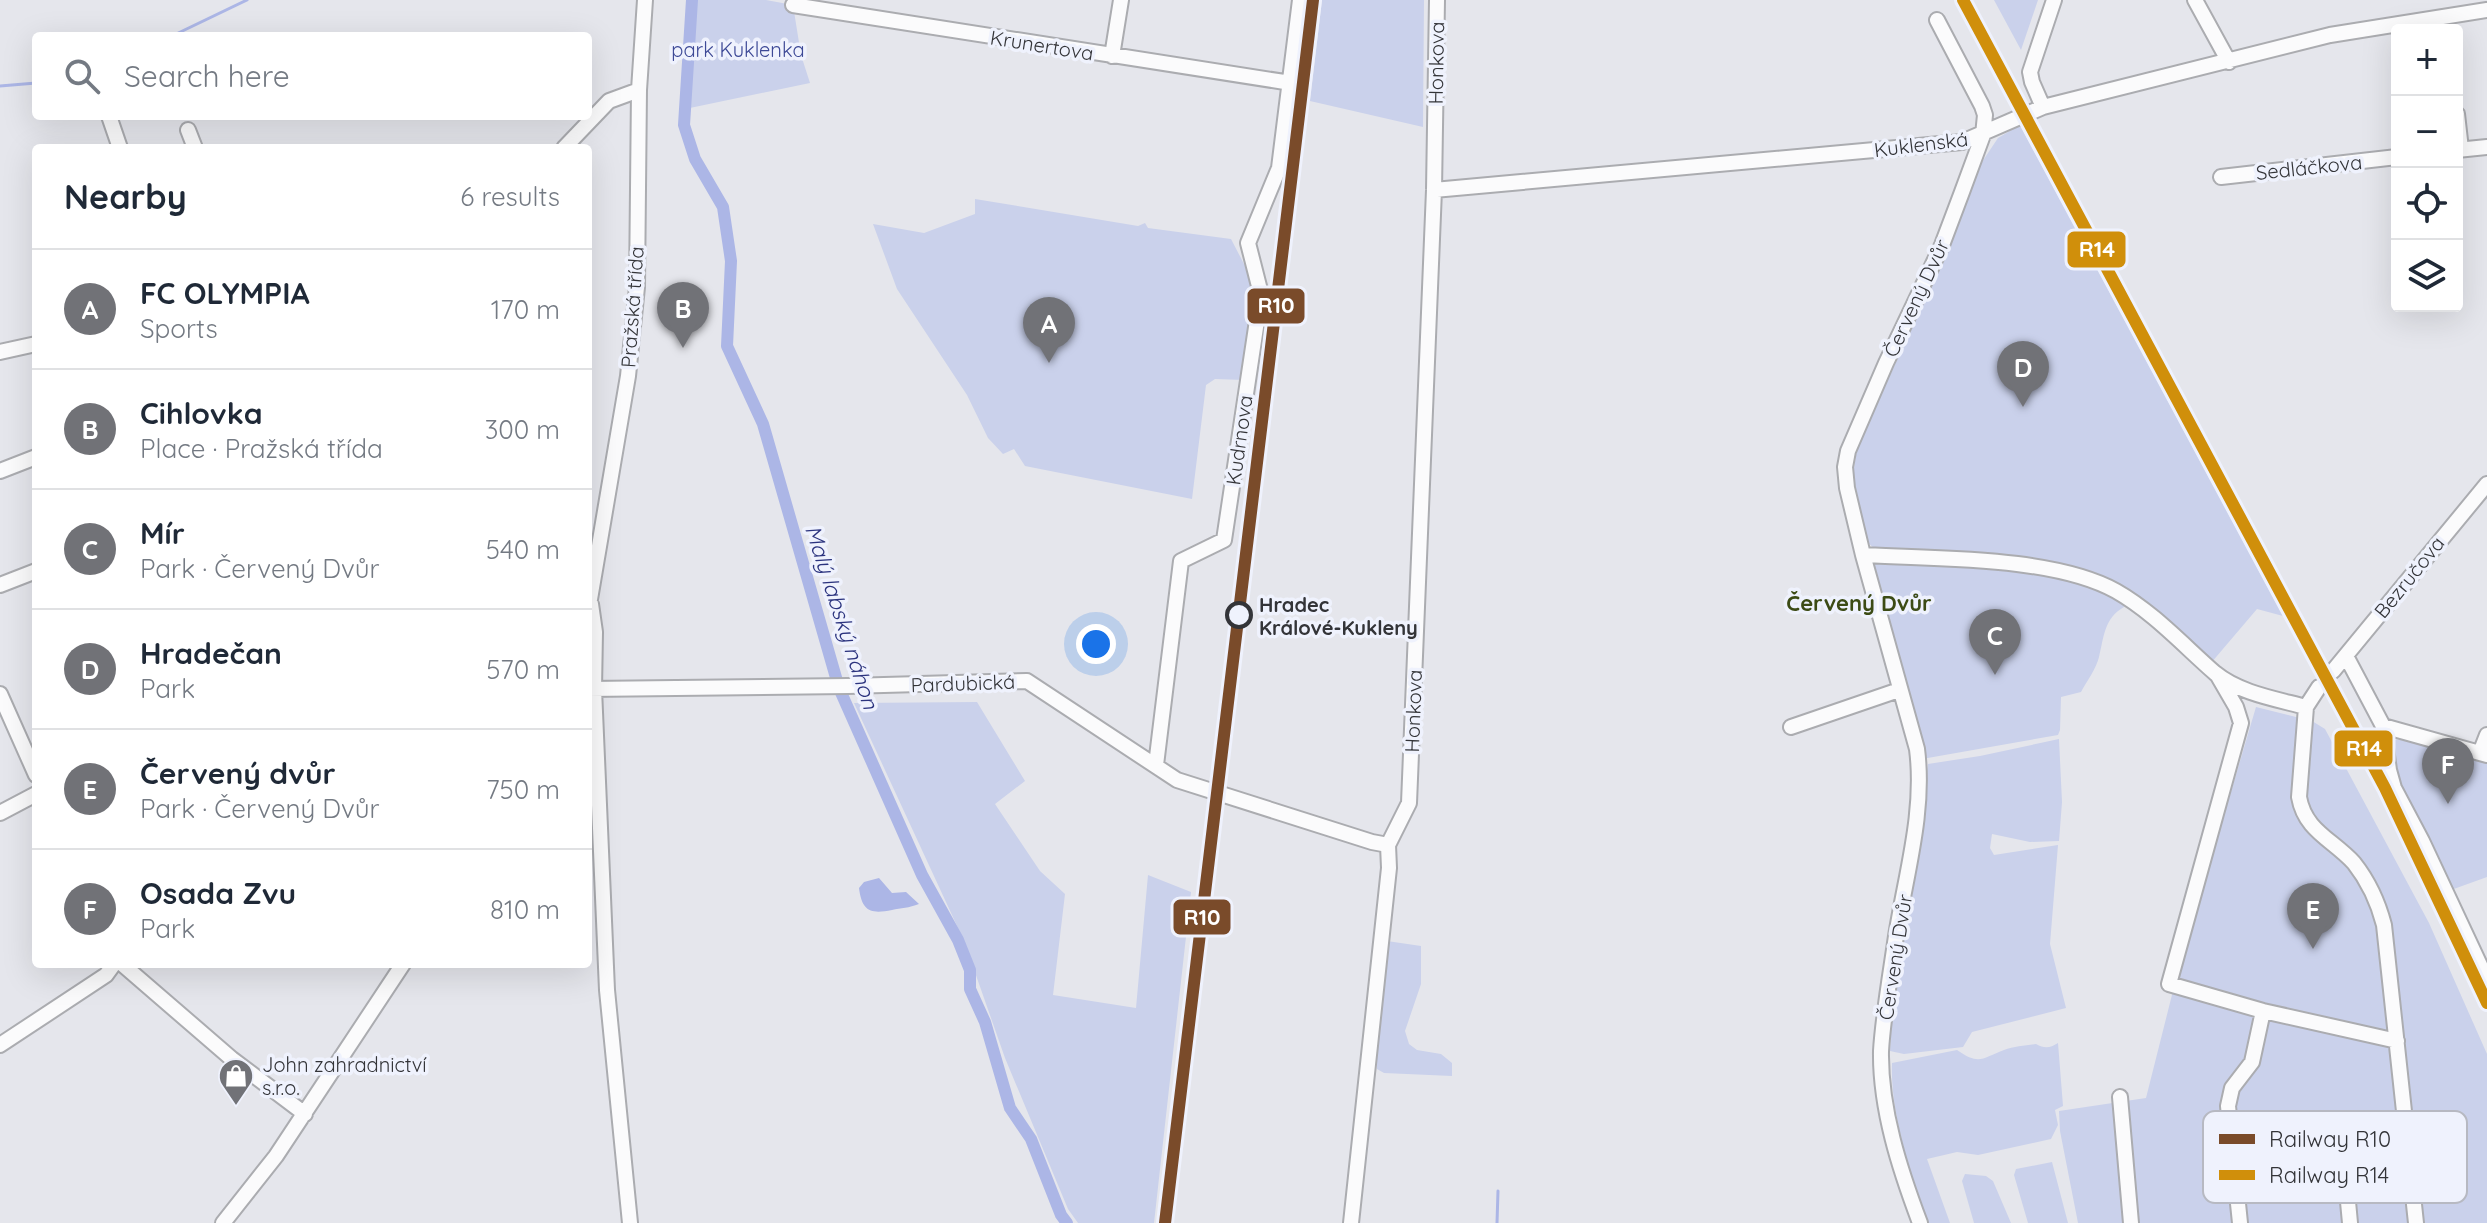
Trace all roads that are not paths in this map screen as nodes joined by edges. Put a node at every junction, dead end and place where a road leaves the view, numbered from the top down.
1 (645, 0) edge
2 (1121, 0) edge
3 (1300, 0) edge
4 (1437, 0) edge
5 (2054, 0) edge
6 (2195, 0) edge
7 (793, 5) dead end
8 (2451, 7) edge
9 (2487, 10) edge
10 (1937, 20) dead end
11 (1112, 56) junction
12 (2229, 62) junction
13 (1291, 83) junction
14 (639, 90) junction
15 (2043, 107) junction
16 (592, 117) edge
17 (110, 120) edge
18 (589, 120) edge
19 (188, 130) dead end
20 (1983, 135) junction
21 (119, 144) edge
22 (193, 144) edge
23 (568, 144) edge
24 (2487, 147) edge
25 (2463, 150) edge
26 (2391, 158) edge
27 (2221, 177) dead end
28 (1434, 190) junction
29 (32, 345) edge
30 (0, 352) edge
31 (32, 459) edge
32 (0, 471) edge
33 (2487, 484) edge
34 (1863, 555) junction
35 (32, 573) edge
36 (0, 585) edge
37 (592, 596) edge
38 (592, 618) edge
39 (2346, 656) junction
40 (2333, 671) dead end
41 (2216, 674) junction
42 (592, 675) edge
43 (2319, 687) dead end
44 (592, 689) edge
45 (1899, 690) junction
46 (0, 694) edge
47 (2306, 707) junction
48 (592, 708) edge
49 (2383, 726) junction
50 (1791, 727) dead end
51 (2487, 735) edge
52 (2484, 754) edge
53 (1156, 765) junction
54 (32, 766) edge
55 (32, 796) edge
56 (0, 813) edge
57 (1388, 845) junction
58 (111, 968) edge
59 (127, 968) edge
60 (400, 968) edge
61 (2487, 980) edge
62 (2263, 1011) junction
63 (2397, 1041) junction
64 (0, 1045) edge
65 (2120, 1097) dead end
66 (2229, 1111) edge
67 (2404, 1111) edge
68 (305, 1114) junction
69 (2238, 1203) edge
70 (2348, 1203) edge
71 (2414, 1203) edge
72 (223, 1223) edge
73 (630, 1223) edge
74 (1351, 1223) edge
75 (1920, 1223) edge
76 (2131, 1223) edge
77 (2240, 1223) edge
78 (2350, 1223) edge
79 (2416, 1223) edge

1 - 14 street, Pražská třída
2 - 11 street
3 - 13 street, Kudrnova
4 - 28 street, Honkova
5 - 15 street
6 - 12 street
7 - 11 street, Krunertova
8 - 9 street, Kuklenská
8 - 12 street, Kuklenská
10 - 20 street
11 - 13 street, Krunertova
12 - 15 street, Kuklenská
13 - 53 street, Kudrnova
14 - 16 street
14 - 37 street, Pražská třída
15 - 20 street, Kuklenská
17 - 21 street
18 - 23 street
19 - 22 street
20 - 28 street, Kuklenská
20 - 34 street, Červený Dvůr
24 - 25 street
26 - 27 street, Sedláčkova
28 - 57 street, Honkova
29 - 30 street
31 - 32 street
33 - 39 street, Bezručova
34 - 41 street
34 - 45 street, Červený Dvůr
35 - 36 street
38 - 42 street
39 - 40 street, Bezručova
39 - 49 street
41 - 47 street
41 - 62 street
43 - 47 street
44 - 53 street, Pardubická
45 - 50 street
45 - 75 street, Červený Dvůr
46 - 54 street
47 - 63 street
48 - 73 street
49 - 52 street
49 - 61 street
51 - 52 street
53 - 57 street, Pardubická
55 - 56 street
57 - 74 street, Honkova
58 - 64 street
59 - 68 street
60 - 68 street
62 - 63 street
62 - 66 street
63 - 67 street
65 - 76 street
68 - 72 street
69 - 77 street
70 - 78 street
71 - 79 street

